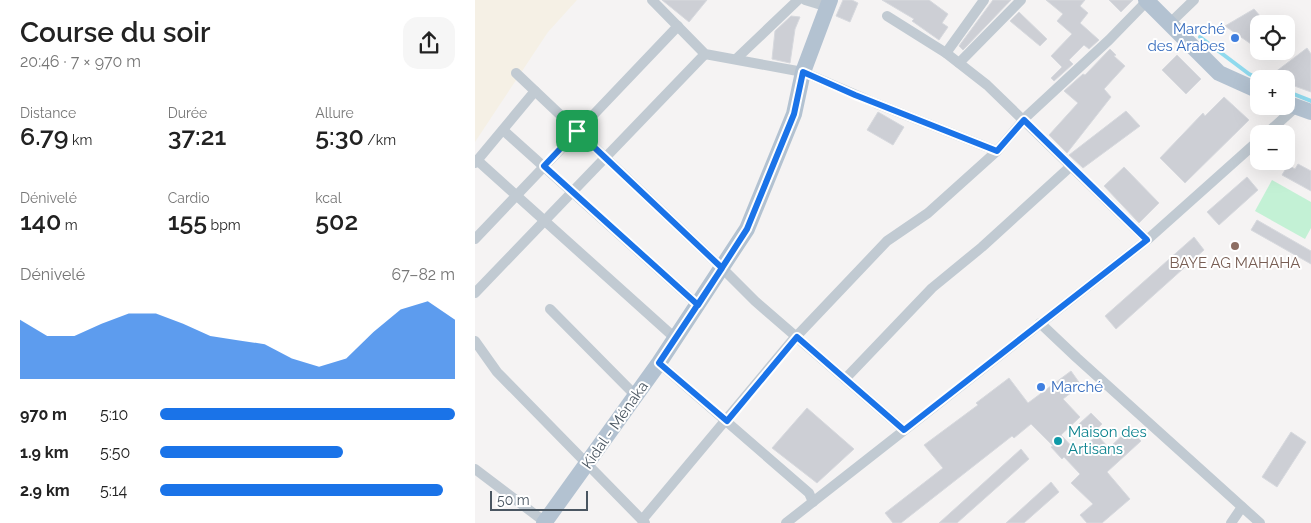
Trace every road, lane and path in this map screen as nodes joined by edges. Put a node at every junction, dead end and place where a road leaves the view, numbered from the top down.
1 (652, 0) edge
2 (798, 0) edge
3 (805, 0) edge
4 (984, 0) edge
5 (1021, 0) edge
6 (1147, 0) edge
7 (1194, 0) edge
8 (829, 3) edge
9 (887, 16) dead end
10 (1169, 24) junction
11 (678, 26) junction
12 (946, 53) junction
13 (705, 54) junction
14 (736, 59) junction
15 (959, 63) junction
16 (803, 72) junction
17 (516, 73) dead end
18 (1250, 87) edge
19 (535, 91) junction
20 (1298, 107) edge
21 (1024, 120) junction
22 (1277, 125) edge
23 (503, 130) junction
24 (577, 131) junction
25 (1250, 148) edge
26 (997, 151) junction
27 (605, 157) junction
28 (476, 161) edge
29 (544, 166) junction
30 (1071, 166) junction
31 (572, 192) junction
32 (516, 196) junction
33 (545, 221) junction
34 (475, 239) edge
35 (1147, 240) junction
36 (722, 268) junction
37 (475, 293) edge
38 (698, 305) junction
39 (550, 309) dead end
40 (1040, 323) junction
41 (797, 337) junction
42 (675, 338) junction
43 (475, 342) edge
44 (659, 363) junction
45 (845, 379) junction
46 (636, 396) junction
47 (727, 421) junction
48 (904, 430) junction
49 (587, 464) junction
50 (475, 468) edge
51 (813, 502) junction
52 (1242, 507) junction
53 (643, 522) edge
54 (545, 523) edge
55 (786, 523) edge
56 (1231, 523) edge
57 (1261, 523) edge

1 - 11 street
2 - 14 street
3 - 8 street
4 - 12 street
5 - 15 street
6 - 10 main road
6 - 21 street
7 - 10 street
8 - 16 main road, Kidal - Ménaka
9 - 12 street
10 - 18 main road
11 - 13 street
11 - 24 street
12 - 15 street
13 - 14 street
13 - 27 street
14 - 16 street
15 - 21 street
16 - 26 street
16 - 36 main road, Kidal - Ménaka
17 - 19 street
19 - 23 street
19 - 24 street
20 - 22 street
21 - 26 street
21 - 30 street
23 - 28 street
23 - 29 street
24 - 27 street
24 - 29 street
25 - 35 street
26 - 41 street
27 - 31 street
27 - 36 street
28 - 32 street
29 - 31 street
29 - 32 street
30 - 35 street
30 - 45 street
31 - 33 street
31 - 38 street
32 - 33 street
32 - 34 street
33 - 37 street
33 - 42 street
35 - 40 street
36 - 38 main road, Kidal - Ménaka
36 - 41 street
38 - 42 main road, Kidal - Ménaka
39 - 46 street
40 - 48 street
40 - 52 street
41 - 45 street
41 - 47 street
42 - 44 main road, Kidal - Ménaka
43 - 49 street
44 - 46 main road, Kidal - Ménaka
44 - 47 street
45 - 48 street
46 - 49 main road, Kidal - Ménaka
47 - 51 street
47 - 53 street
48 - 51 street
49 - 53 street
49 - 54 main road, Kidal - Ménaka
50 - 54 street
51 - 55 street
52 - 56 street
52 - 57 street

